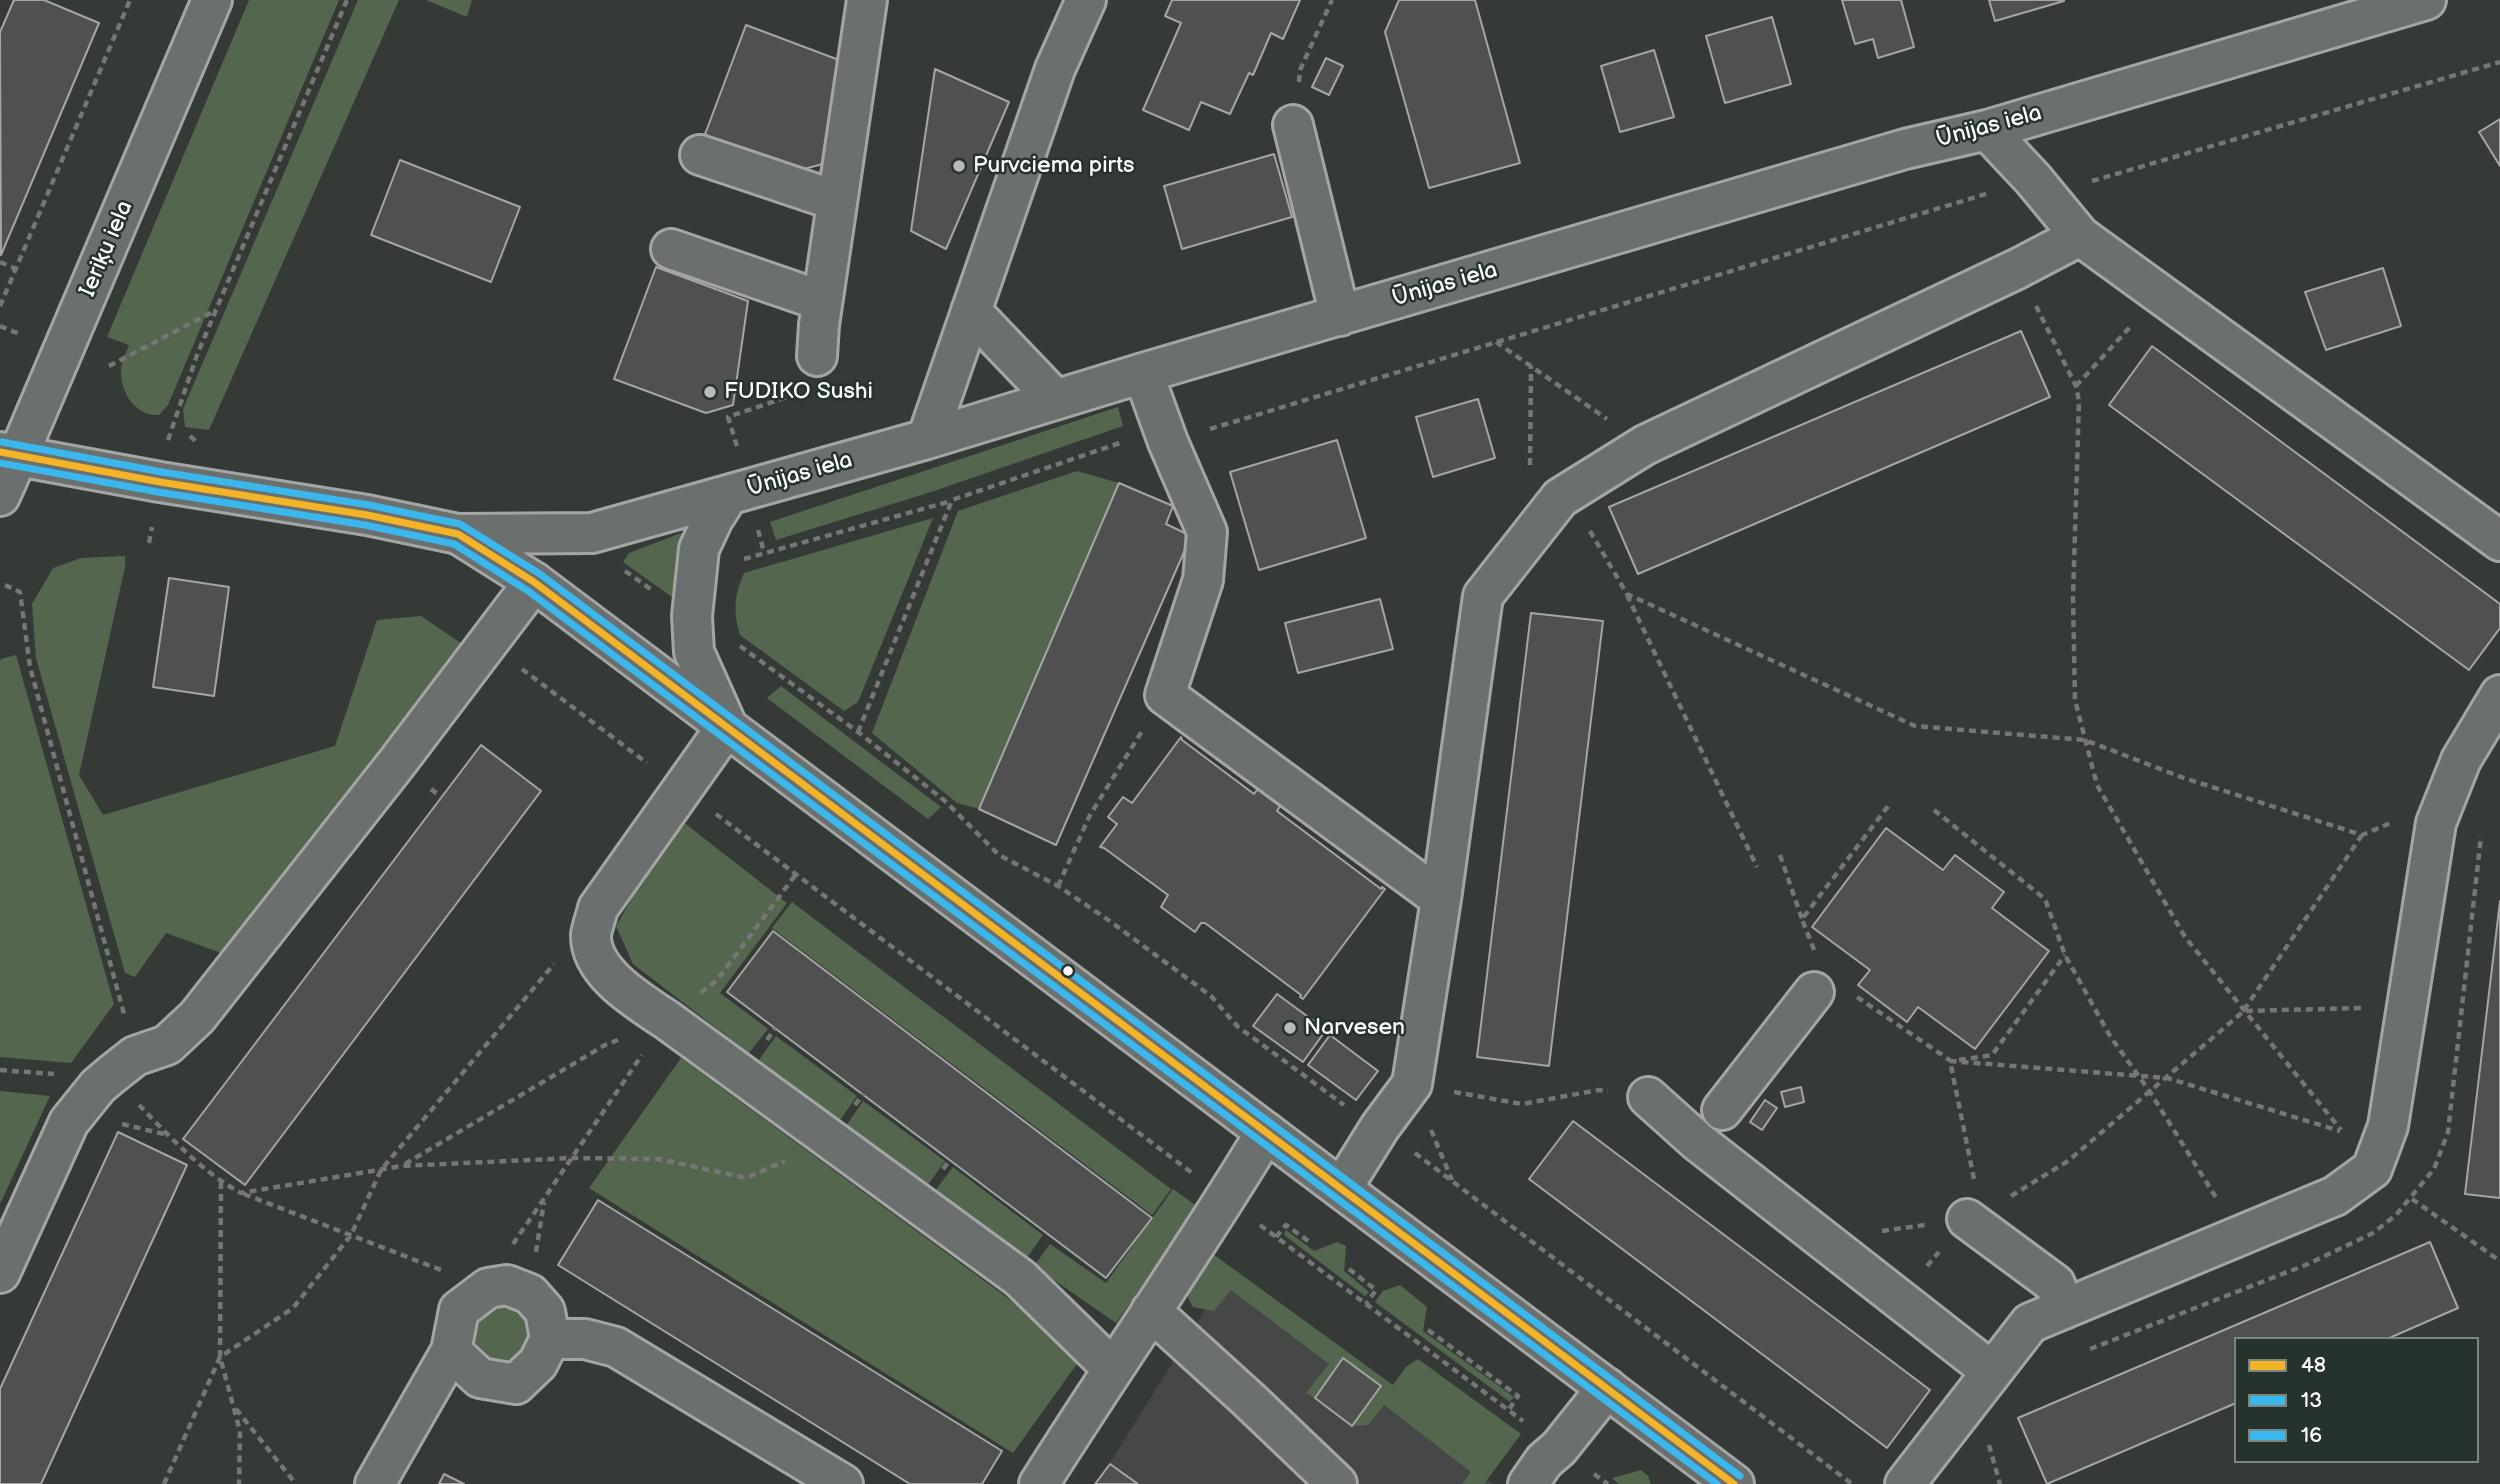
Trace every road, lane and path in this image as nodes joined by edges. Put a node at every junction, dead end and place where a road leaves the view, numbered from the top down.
1 (130, 0) edge
2 (212, 0) edge
3 (347, 0) edge
4 (867, 0) edge
5 (1086, 0) edge
6 (1332, 0) edge
7 (2426, 0) edge
8 (2500, 62) edge
9 (1293, 125) joint
10 (1987, 130) junction
11 (700, 155) dead end
12 (2033, 180) junction
13 (837, 201) junction
14 (2080, 236) junction
15 (671, 249) dead end
16 (0, 262) edge
17 (16, 269) junction
18 (2017, 269) junction
19 (2160, 294) junction
20 (822, 301) junction
21 (0, 306) edge
22 (216, 310) junction
23 (971, 312) junction
24 (1340, 316) junction
25 (0, 326) edge
26 (32, 339) dead end
27 (1496, 342) junction
28 (109, 366) dead end
29 (1531, 366) junction
30 (1143, 373) junction
31 (812, 374) joint
32 (2076, 386) junction
33 (1055, 399) junction
34 (169, 433) dead end
35 (927, 439) junction
36 (1168, 442) junction
37 (1645, 445) junction
38 (737, 449) dead end
39 (9, 454) edge
40 (1568, 493) junction
41 (0, 496) edge
42 (727, 497) junction
43 (952, 500) junction
44 (152, 527) dead end
45 (1533, 532) junction
46 (458, 534) junction
47 (2500, 541) edge
48 (149, 543) dead end
49 (738, 564) dead end
50 (619, 567) dead end
51 (534, 582) junction
52 (5, 585) dead end
53 (1627, 594) junction
54 (662, 597) dead end
55 (733, 640) dead end
56 (488, 644) junction
57 (1165, 695) junction
58 (2500, 695) edge
59 (727, 726) junction
60 (858, 732) junction
61 (2085, 740) junction
62 (681, 788) junction
63 (2445, 801) junction
64 (1889, 805) dead end
65 (1934, 810) dead end
66 (2362, 835) junction
67 (1780, 855) dead end
68 (1757, 867) dead end
69 (796, 874) junction
70 (1058, 886) junction
71 (1441, 899) junction
72 (1802, 919) junction
73 (591, 937) junction
74 (1815, 953) dead end
75 (2064, 955) junction
76 (1814, 992) dead end
77 (1855, 994) dead end
78 (2407, 1007) junction
79 (2244, 1011) junction
80 (667, 1020) junction
81 (135, 1056) junction
82 (1950, 1061) junction
83 (2137, 1075) junction
84 (2166, 1078) junction
85 (1412, 1084) junction
86 (2150, 1092) junction
87 (1648, 1097) joint
88 (1722, 1110) dead end
89 (1380, 1127) junction
90 (1266, 1132) junction
91 (169, 1135) dead end
92 (831, 1140) junction
93 (572, 1158) junction
94 (402, 1166) junction
95 (2372, 1169) junction
96 (381, 1170) junction
97 (222, 1182) junction
98 (1342, 1188) junction
99 (241, 1193) junction
100 (1226, 1199) junction
101 (1971, 1211) junction
102 (351, 1235) junction
103 (2240, 1236) junction
104 (1276, 1237) junction
105 (1822, 1239) junction
106 (1311, 1243) dead end
107 (2500, 1261) edge
108 (1349, 1269) dead end
109 (0, 1273) edge
110 (488, 1288) junction
111 (1899, 1299) junction
112 (1366, 1304) junction
113 (2064, 1310) junction
114 (1151, 1311) junction
115 (1428, 1330) dead end
116 (550, 1339) junction
117 (451, 1351) junction
118 (220, 1357) junction
119 (1112, 1368) junction
120 (1991, 1371) junction
121 (1607, 1388) junction
122 (233, 1405) junction
123 (1508, 1411) junction
124 (1559, 1448) junction
125 (164, 1484) edge
126 (239, 1484) edge
127 (296, 1484) edge
128 (375, 1484) edge
129 (843, 1484) edge
130 (1039, 1484) edge
131 (1336, 1484) edge
132 (1528, 1484) edge
133 (1608, 1484) edge
134 (1734, 1484) edge
135 (1852, 1484) edge
136 (1905, 1484) edge

1 - 17 path
2 - 39 street, Ieriķu iela
3 - 22 path
4 - 13 street
5 - 23 street
6 - 9 path
7 - 10 street, Ūnijas iela
8 - 12 path
9 - 24 street
10 - 12 street
10 - 24 street, Ūnijas iela
11 - 13 street
12 - 14 street
12 - 27 path
13 - 20 street
14 - 18 street
14 - 19 street
15 - 20 street
16 - 17 path
17 - 21 path
18 - 32 path
18 - 37 street
19 - 32 path
19 - 47 street
20 - 31 street
22 - 28 path
22 - 34 path
23 - 33 street
23 - 35 street
24 - 30 street, Ūnijas iela
25 - 26 path
27 - 29 path
27 - 36 path
29 - 37 path
29 - 45 path
30 - 33 street, Ūnijas iela
30 - 36 street
31 - 38 path
32 - 61 path
33 - 35 street, Ūnijas iela
35 - 42 street, Ūnijas iela
36 - 43 path
36 - 57 street
37 - 40 street
39 - 41 street, Ieriķu iela
39 - 46 street
40 - 45 street
40 - 53 path
42 - 46 street, Ūnijas iela
42 - 59 street
43 - 49 path
43 - 60 path
44 - 48 path
45 - 71 street
46 - 51 street
50 - 54 path
51 - 56 street
51 - 59 street
52 - 81 path
53 - 61 path
53 - 68 path
55 - 60 path
56 - 62 path
56 - 81 street
57 - 70 path
57 - 71 street
58 - 63 street
59 - 62 street
59 - 90 street
60 - 70 path
61 - 66 path
61 - 79 path
62 - 69 path
62 - 73 street
63 - 66 path
63 - 78 street
64 - 72 path
65 - 75 path
66 - 79 path
67 - 72 path
69 - 80 path
69 - 100 path
70 - 89 path
71 - 85 street
72 - 74 path
73 - 80 street
73 - 96 path
75 - 82 path
75 - 83 path
76 - 88 street
77 - 82 path
78 - 79 path
78 - 95 street
79 - 84 path
79 - 84 path
80 - 92 street
80 - 93 path
80 - 94 path
81 - 109 street
82 - 83 path
82 - 101 path
83 - 84 path
83 - 86 path
84 - 86 path
85 - 87 path
85 - 89 street
86 - 101 path
86 - 103 path
87 - 105 street
89 - 98 street
89 - 135 path
90 - 98 street
90 - 100 street
91 - 97 path
92 - 93 path
92 - 119 street
93 - 94 path
93 - 110 path
94 - 96 path
95 - 103 street
95 - 107 path
96 - 99 path
96 - 102 path
97 - 99 path
97 - 118 path
98 - 121 street
99 - 102 path
100 - 104 path
100 - 114 street
101 - 105 path
101 - 111 path
101 - 113 street
102 - 110 path
102 - 118 path
103 - 113 street
104 - 106 path
104 - 112 path
105 - 111 street
108 - 112 path
110 - 116 street
110 - 117 street
111 - 120 street
112 - 123 path
113 - 120 street
114 - 119 street
114 - 131 street
115 - 123 path
116 - 117 street
116 - 129 street
117 - 128 street
118 - 122 path
118 - 125 path
119 - 130 street
120 - 136 street
121 - 124 street
121 - 134 street
122 - 126 path
122 - 127 path
123 - 124 path
124 - 132 street
124 - 133 path

